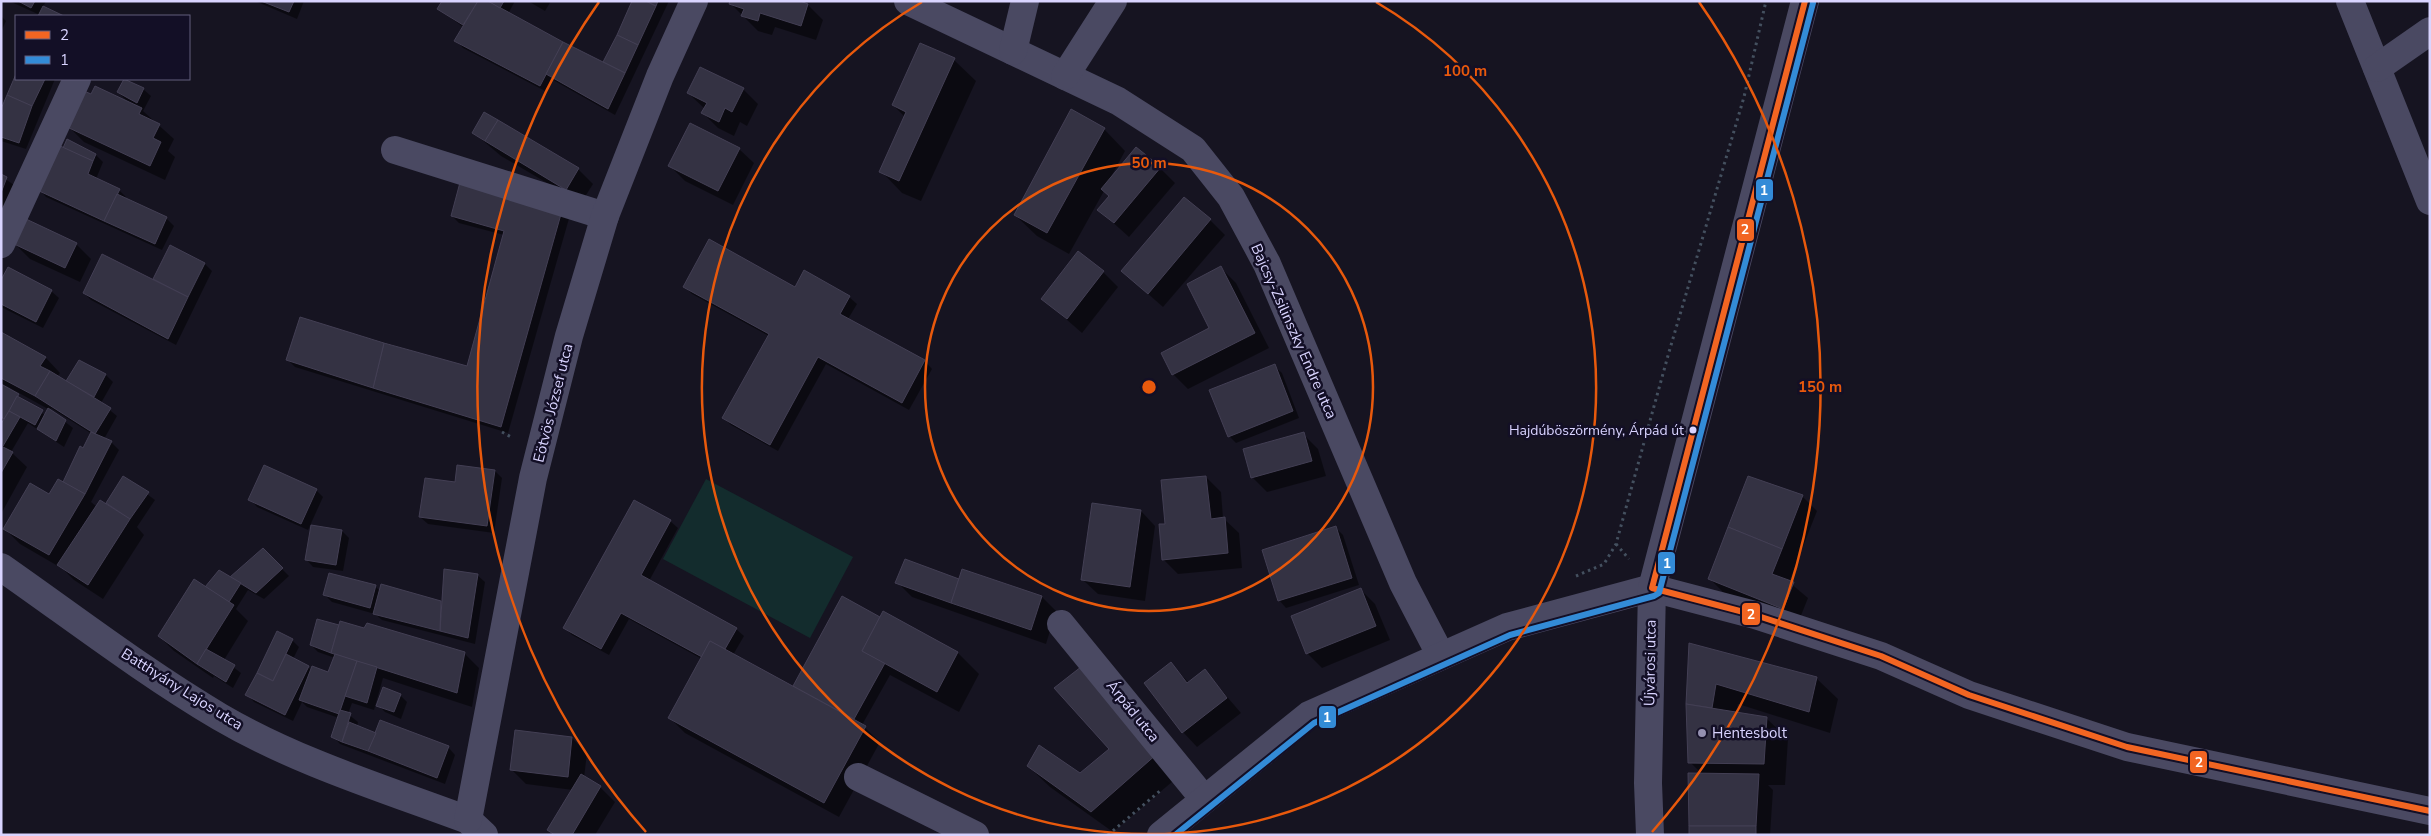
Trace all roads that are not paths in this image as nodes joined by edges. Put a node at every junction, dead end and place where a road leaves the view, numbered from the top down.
1 (694, 1) edge
2 (908, 1) edge
3 (1025, 1) edge
4 (1113, 1) edge
5 (1805, 1) edge
6 (2350, 1) edge
7 (2430, 31) edge
8 (1013, 51) junction
9 (2377, 68) junction
10 (1065, 76) junction
11 (76, 80) edge
12 (394, 150) dead end
13 (2430, 201) edge
14 (604, 216) junction
15 (1, 244) edge
16 (1, 568) edge
17 (1652, 588) junction
18 (1061, 624) dead end
19 (1441, 656) junction
20 (858, 777) dead end
21 (1204, 799) junction
22 (2430, 811) edge
23 (476, 827) edge
24 (976, 835) edge
25 (1161, 835) edge
26 (1650, 835) edge

1 - 14 street, Eötvös József utca
2 - 8 street, Bajcsy-Zsilinszky Endre utca
3 - 8 street
4 - 10 street
5 - 17 street, Újvárosi utca
6 - 9 street
7 - 9 street
8 - 10 street, Bajcsy-Zsilinszky Endre utca
9 - 13 street
10 - 19 street, Bajcsy-Zsilinszky Endre utca
11 - 15 street
12 - 14 street
14 - 23 street, Eötvös József utca
16 - 23 street, Batthyány Lajos utca
17 - 19 street
17 - 22 street
17 - 26 street, Újvárosi utca
18 - 21 street, Árpád utca
19 - 21 street
20 - 24 street
21 - 25 street

